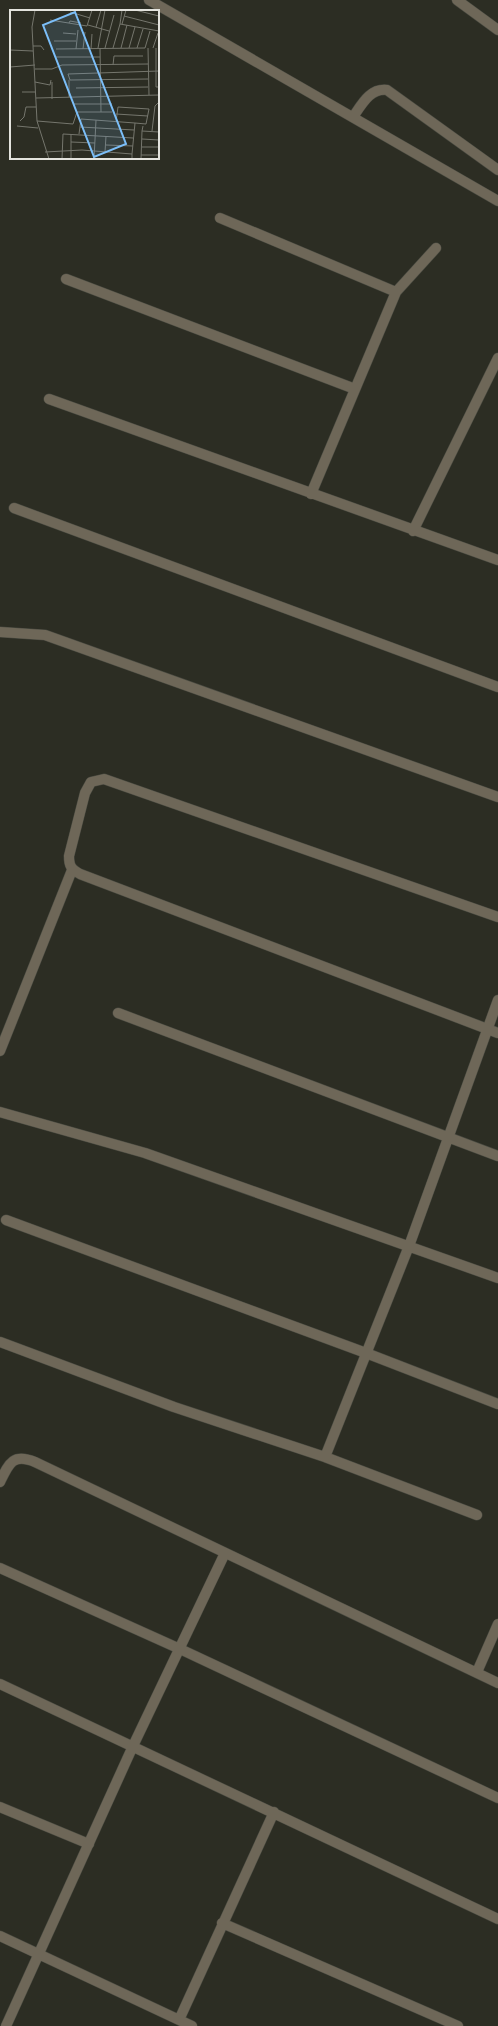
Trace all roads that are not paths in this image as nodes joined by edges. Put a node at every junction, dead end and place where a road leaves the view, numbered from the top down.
1 (149, 0) edge
2 (457, 0) edge
3 (498, 30) edge
4 (353, 117) junction
5 (498, 170) edge
6 (498, 200) edge
7 (220, 218) dead end
8 (436, 248) dead end
9 (66, 278) dead end
10 (396, 292) junction
11 (498, 358) edge
12 (355, 389) junction
13 (50, 399) dead end
14 (311, 494) junction
15 (14, 508) dead end
16 (413, 531) junction
17 (498, 560) edge
18 (0, 632) edge
19 (498, 687) edge
20 (498, 797) edge
21 (72, 870) junction
22 (498, 917) edge
23 (498, 1000) edge
24 (118, 1013) dead end
25 (487, 1029) junction
26 (498, 1033) edge
27 (0, 1051) edge
28 (0, 1112) edge
29 (448, 1137) junction
30 (498, 1156) edge
31 (6, 1220) dead end
32 (409, 1246) junction
33 (498, 1278) edge
34 (0, 1342) edge
35 (366, 1353) junction
36 (498, 1404) edge
37 (325, 1457) junction
38 (0, 1482) edge
39 (477, 1515) dead end
40 (225, 1553) junction
41 (0, 1568) edge
42 (498, 1624) edge
43 (180, 1649) junction
44 (476, 1672) junction
45 (498, 1683) edge
46 (0, 1684) edge
47 (133, 1746) junction
48 (498, 1798) edge
49 (0, 1807) edge
50 (274, 1812) junction
51 (89, 1844) junction
52 (498, 1919) edge
53 (222, 1923) junction
54 (0, 1936) edge
55 (39, 1955) junction
56 (179, 2020) junction
57 (6, 2026) edge
58 (192, 2026) edge
59 (458, 2026) edge

1 - 4 street
2 - 3 street
4 - 5 street
4 - 6 street
7 - 10 street
8 - 10 street
9 - 12 street
10 - 12 street
11 - 16 street
12 - 14 street
13 - 14 street
14 - 16 street
15 - 19 street
16 - 17 street
18 - 20 street
21 - 22 street
21 - 25 street
21 - 27 street
23 - 25 street
24 - 29 street
25 - 26 street
25 - 29 street
28 - 32 street
29 - 30 street
29 - 32 street
31 - 35 street
32 - 33 street
32 - 35 street
34 - 37 street
35 - 36 street
35 - 37 street
37 - 39 street
38 - 40 street
40 - 43 street
40 - 44 street
41 - 43 street
42 - 44 street
43 - 47 street
43 - 48 street
44 - 45 street
46 - 47 street
47 - 50 street
47 - 51 street
49 - 51 street
50 - 52 street
50 - 53 street
51 - 55 street
53 - 56 street
53 - 59 street
54 - 55 street
55 - 56 street
55 - 57 street
56 - 58 street

